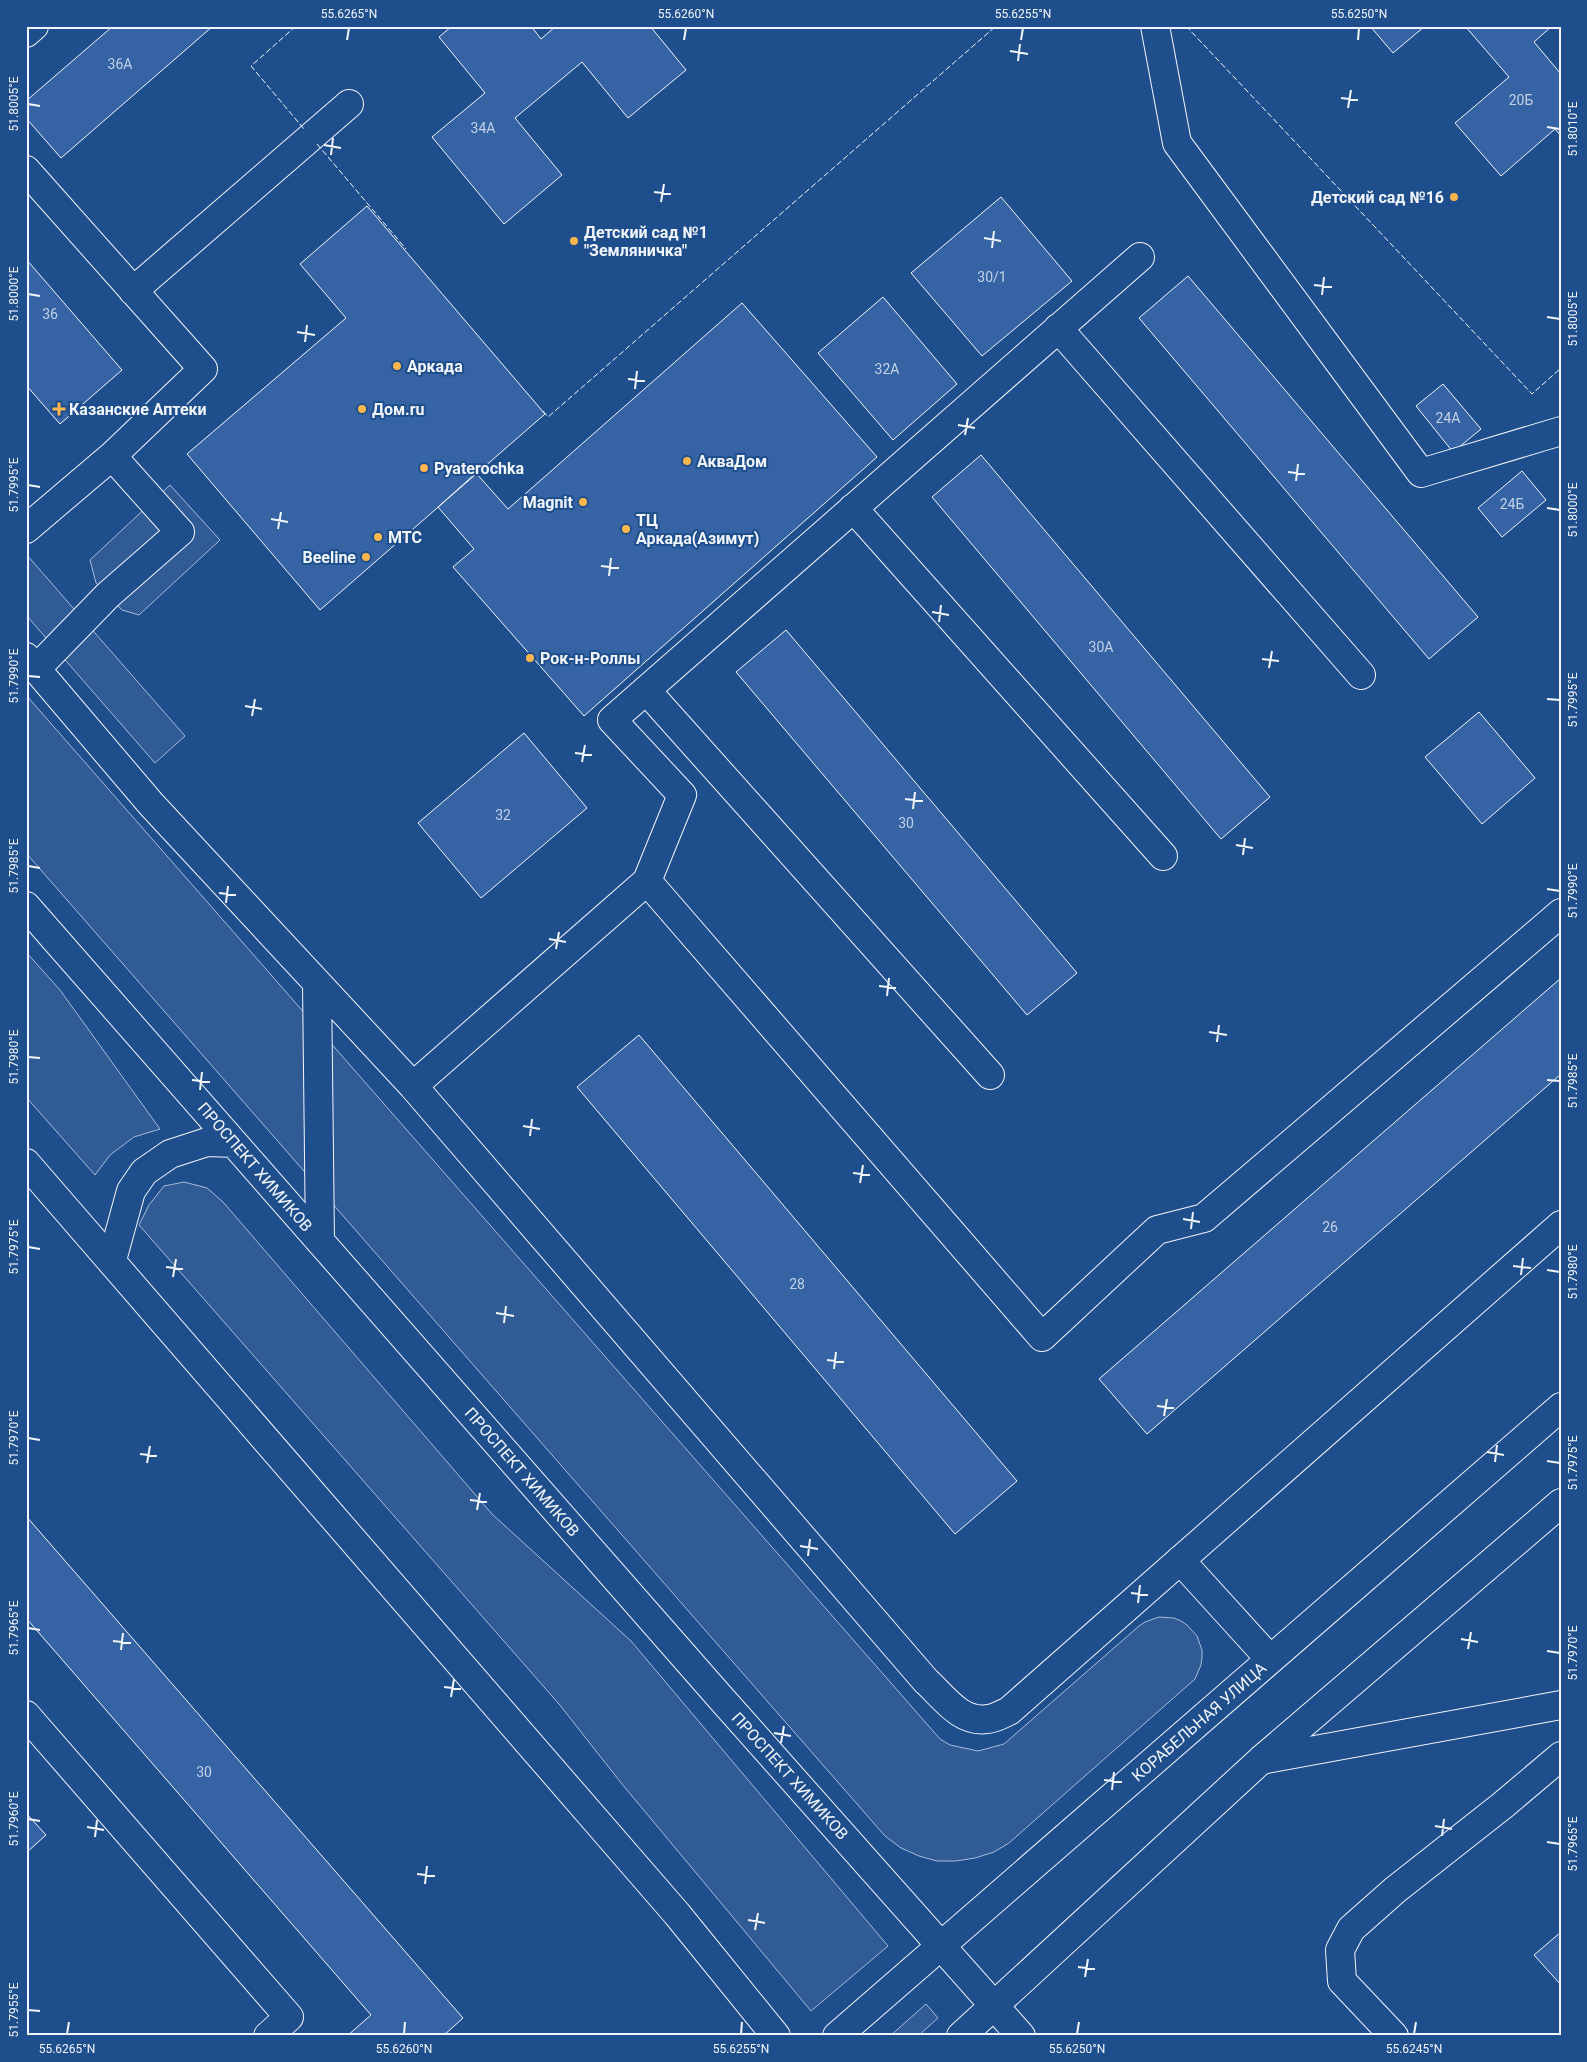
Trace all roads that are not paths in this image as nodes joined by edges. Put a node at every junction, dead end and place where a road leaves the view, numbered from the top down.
1 (34, 26) edge
2 (1154, 26) edge
3 (26, 33) edge
4 (349, 104) dead end
5 (26, 170) edge
6 (1140, 257) dead end
7 (133, 291) junction
8 (1058, 328) junction
9 (1561, 431) edge
10 (112, 456) junction
11 (853, 508) junction
12 (26, 529) edge
13 (31, 663) edge
14 (1361, 675) dead end
15 (646, 690) junction
16 (1163, 856) dead end
17 (647, 881) junction
18 (26, 906) edge
19 (1561, 913) edge
20 (317, 983) junction
21 (990, 1075) dead end
22 (413, 1086) junction
23 (234, 1143) junction
24 (26, 1163) edge
25 (1561, 1225) edge
26 (320, 1241) junction
27 (112, 1260) junction
28 (1561, 1407) edge
29 (1561, 1503) edge
30 (1180, 1560) junction
31 (1270, 1659) junction
32 (1561, 1705) edge
33 (26, 1715) edge
34 (1561, 1756) edge
35 (1261, 1760) junction
36 (941, 1946) junction
37 (994, 2005) junction
38 (268, 2036) edge
39 (776, 2036) edge
40 (837, 2036) edge
41 (961, 2036) edge
42 (1021, 2036) edge
43 (1394, 2036) edge

1 - 3 main road
2 - 9 main road
4 - 7 main road
5 - 7 main road
6 - 8 main road
7 - 10 main road
8 - 11 main road
8 - 14 main road
10 - 12 main road
10 - 13 main road
11 - 15 main road
11 - 16 main road
13 - 20 main road
15 - 17 main road
15 - 21 main road
17 - 19 main road
17 - 22 main road
18 - 23 main road, ПРОСПЕКТ ХИМИКОВ
20 - 22 main road
20 - 26 main road
22 - 30 main road
23 - 26 main road, ПРОСПЕКТ ХИМИКОВ
23 - 27 main road
24 - 27 main road
25 - 30 main road
26 - 36 main road, ПРОСПЕКТ ХИМИКОВ
27 - 39 main road
28 - 31 main road, КОРАБЕЛЬНАЯ УЛИЦА
29 - 35 main road
30 - 31 main road
31 - 36 main road, КОРАБЕЛЬНАЯ УЛИЦА
32 - 35 main road
33 - 38 main road
34 - 43 main road
35 - 37 main road
36 - 37 main road, ПРОСПЕКТ ХИМИКОВ
36 - 40 main road, КОРАБЕЛЬНАЯ УЛИЦА
37 - 41 main road
37 - 42 main road, ПРОСПЕКТ ХИМИКОВ

